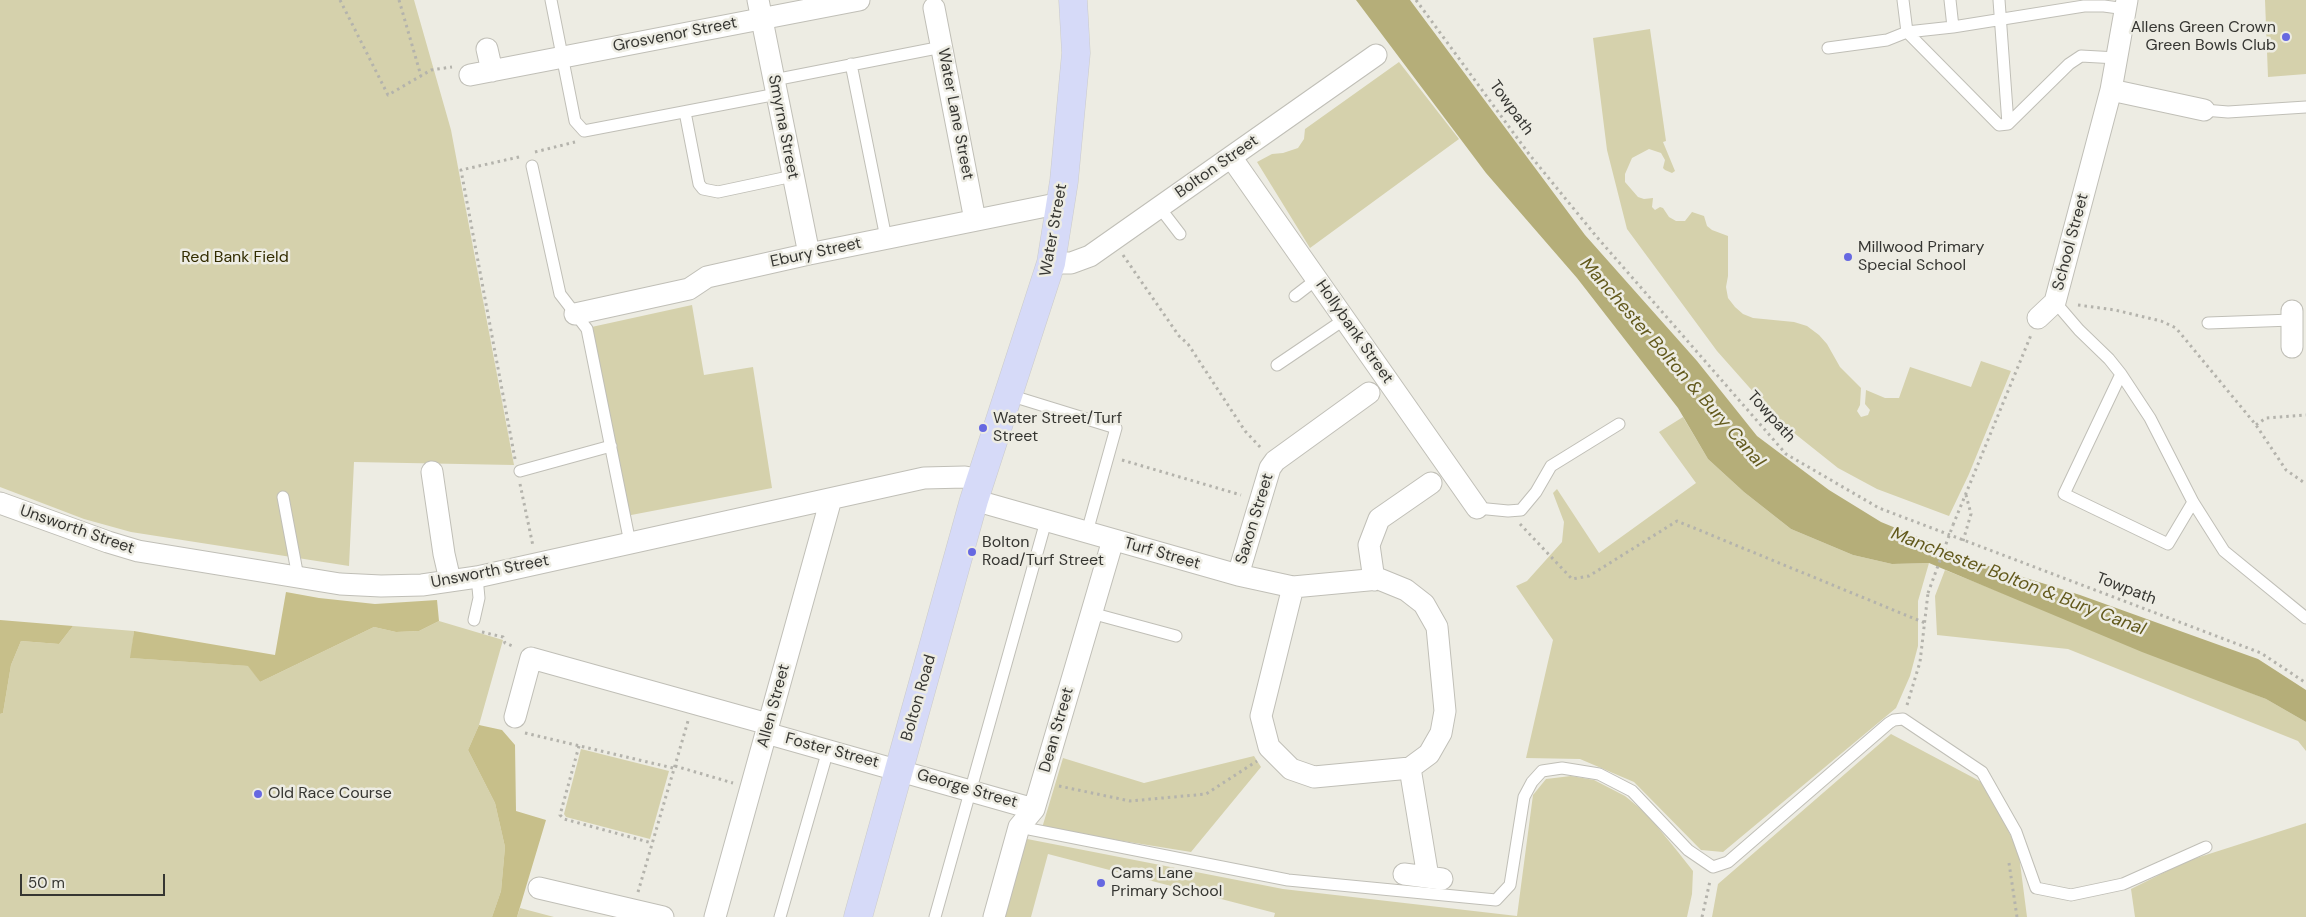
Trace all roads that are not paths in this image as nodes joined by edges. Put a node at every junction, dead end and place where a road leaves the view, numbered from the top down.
1 (551, 0) edge
2 (859, 0) edge
3 (1073, 0) edge
4 (1903, 0) edge
5 (1950, 0) edge
6 (1999, 0) edge
7 (2047, 0) edge
8 (2083, 3) edge
9 (2126, 4) edge
10 (934, 8) dead end
11 (759, 9) edge
12 (2048, 12) junction
13 (2001, 20) junction
14 (1953, 27) junction
15 (1907, 32) junction
16 (942, 47) junction
17 (1828, 48) dead end
18 (487, 49) dead end
19 (1376, 55) dead end
20 (562, 57) junction
21 (2117, 58) junction
22 (851, 64) junction
23 (492, 71) junction
24 (470, 76) road end
25 (775, 87) junction
26 (2111, 90) junction
27 (2306, 108) edge
28 (2204, 110) joint
29 (685, 112) junction
30 (2008, 124) junction
31 (1231, 157) junction
32 (531, 160) road end
33 (793, 176) junction
34 (1061, 203) junction
35 (1160, 208) junction
36 (975, 220) junction
37 (1180, 234) dead end
38 (886, 238) junction
39 (809, 254) junction
40 (1051, 263) junction
41 (1317, 279) junction
42 (1295, 296) dead end
43 (2055, 302) junction
44 (575, 314) junction
45 (1345, 318) junction
46 (2038, 318) road end
47 (2208, 323) dead end
48 (2295, 326) edge
49 (1277, 365) dead end
50 (2121, 374) junction
51 (1369, 392) dead end
52 (1009, 395) junction
53 (1619, 424) dead end
54 (611, 446) junction
55 (520, 471) road end
56 (432, 472) dead end
57 (1431, 483) dead end
58 (978, 490) junction
59 (283, 497) dead end
60 (831, 499) junction
61 (2193, 502) junction
62 (0, 503) edge
63 (1477, 508) joint
64 (1046, 521) junction
65 (1087, 532) junction
66 (1113, 540) junction
67 (630, 543) junction
68 (1238, 575) junction
69 (477, 576) junction
70 (298, 577) junction
71 (450, 580) junction
72 (1374, 580) junction
73 (1293, 587) junction
74 (1091, 613) junction
75 (2306, 618) edge
76 (474, 620) road end
77 (1176, 636) dead end
78 (515, 717) road end
79 (767, 729) junction
80 (828, 750) junction
81 (1410, 768) junction
82 (899, 770) junction
83 (971, 790) junction
84 (1034, 809) junction
85 (1019, 827) junction
86 (2206, 847) dead end
87 (1404, 874) dead end
88 (548, 895) dead end
89 (716, 915) edge
90 (663, 917) edge
91 (780, 917) edge
92 (858, 917) edge
93 (935, 917) edge
94 (994, 917) edge

1 - 20 lane
2 - 11 street, Grosvenor Street
3 - 34 main road, Water Street
4 - 15 lane
5 - 14 lane
6 - 13 lane
7 - 12 lane
8 - 9 lane
8 - 12 lane
9 - 21 street, School Street
10 - 16 street, Water Lane Street
11 - 20 street, Grosvenor Street
11 - 25 street, Smyrna Street
12 - 13 lane
13 - 14 lane
13 - 30 lane
14 - 15 lane
15 - 17 lane
15 - 30 lane
16 - 22 lane
16 - 36 street, Water Lane Street
18 - 23 street
19 - 31 street, Bolton Street
20 - 23 street, Grosvenor Street
20 - 29 lane
21 - 26 street, School Street
21 - 30 lane
22 - 25 lane
22 - 38 lane
23 - 24 street, Grosvenor Street
25 - 29 lane
25 - 33 street, Smyrna Street
26 - 28 street
26 - 43 street, School Street
27 - 28 lane
29 - 33 lane
31 - 35 street, Bolton Street
31 - 41 street, Hollybank Street
32 - 44 lane
33 - 39 street, Smyrna Street
34 - 36 street, Ebury Street
34 - 40 main road, Water Street
35 - 37 lane
35 - 40 street, Bolton Street
36 - 38 street, Ebury Street
38 - 39 street, Ebury Street
39 - 44 street, Ebury Street
40 - 52 main road, Water Street
41 - 42 lane
41 - 45 street, Hollybank Street
43 - 46 street, School Street
43 - 50 lane
44 - 54 lane
45 - 49 lane
45 - 63 street, Hollybank Street
47 - 48 lane
50 - 61 lane
50 - 61 lane
51 - 68 street, Saxon Street
52 - 58 main road, Water Street
52 - 65 lane
53 - 63 lane
54 - 55 lane
54 - 67 lane
56 - 71 street
57 - 72 street
58 - 60 street, Unsworth Street
58 - 64 street, Turf Street
58 - 82 main road, Bolton Road
59 - 70 lane
60 - 67 street, Unsworth Street
60 - 79 street, Allen Street
61 - 75 lane
62 - 70 street, Unsworth Street
64 - 65 street, Turf Street
64 - 83 lane
65 - 66 street, Turf Street
66 - 68 street, Turf Street
66 - 74 street, Dean Street
67 - 69 street, Unsworth Street
68 - 73 street, Turf Street
69 - 71 street, Unsworth Street
69 - 76 lane
70 - 71 street, Unsworth Street
72 - 73 street, Turf Street
72 - 81 street
73 - 81 street
74 - 77 lane
74 - 84 street, Dean Street
78 - 79 street, Foster Street
79 - 80 street, Foster Street
79 - 89 street, Allen Street
80 - 82 street, Foster Street
80 - 91 lane
81 - 87 street
82 - 83 street, George Street
82 - 92 main road, Bolton Road
83 - 84 street, George Street
83 - 93 lane
84 - 85 street, Dean Street
85 - 86 lane
85 - 94 street, Dean Street
88 - 90 street

